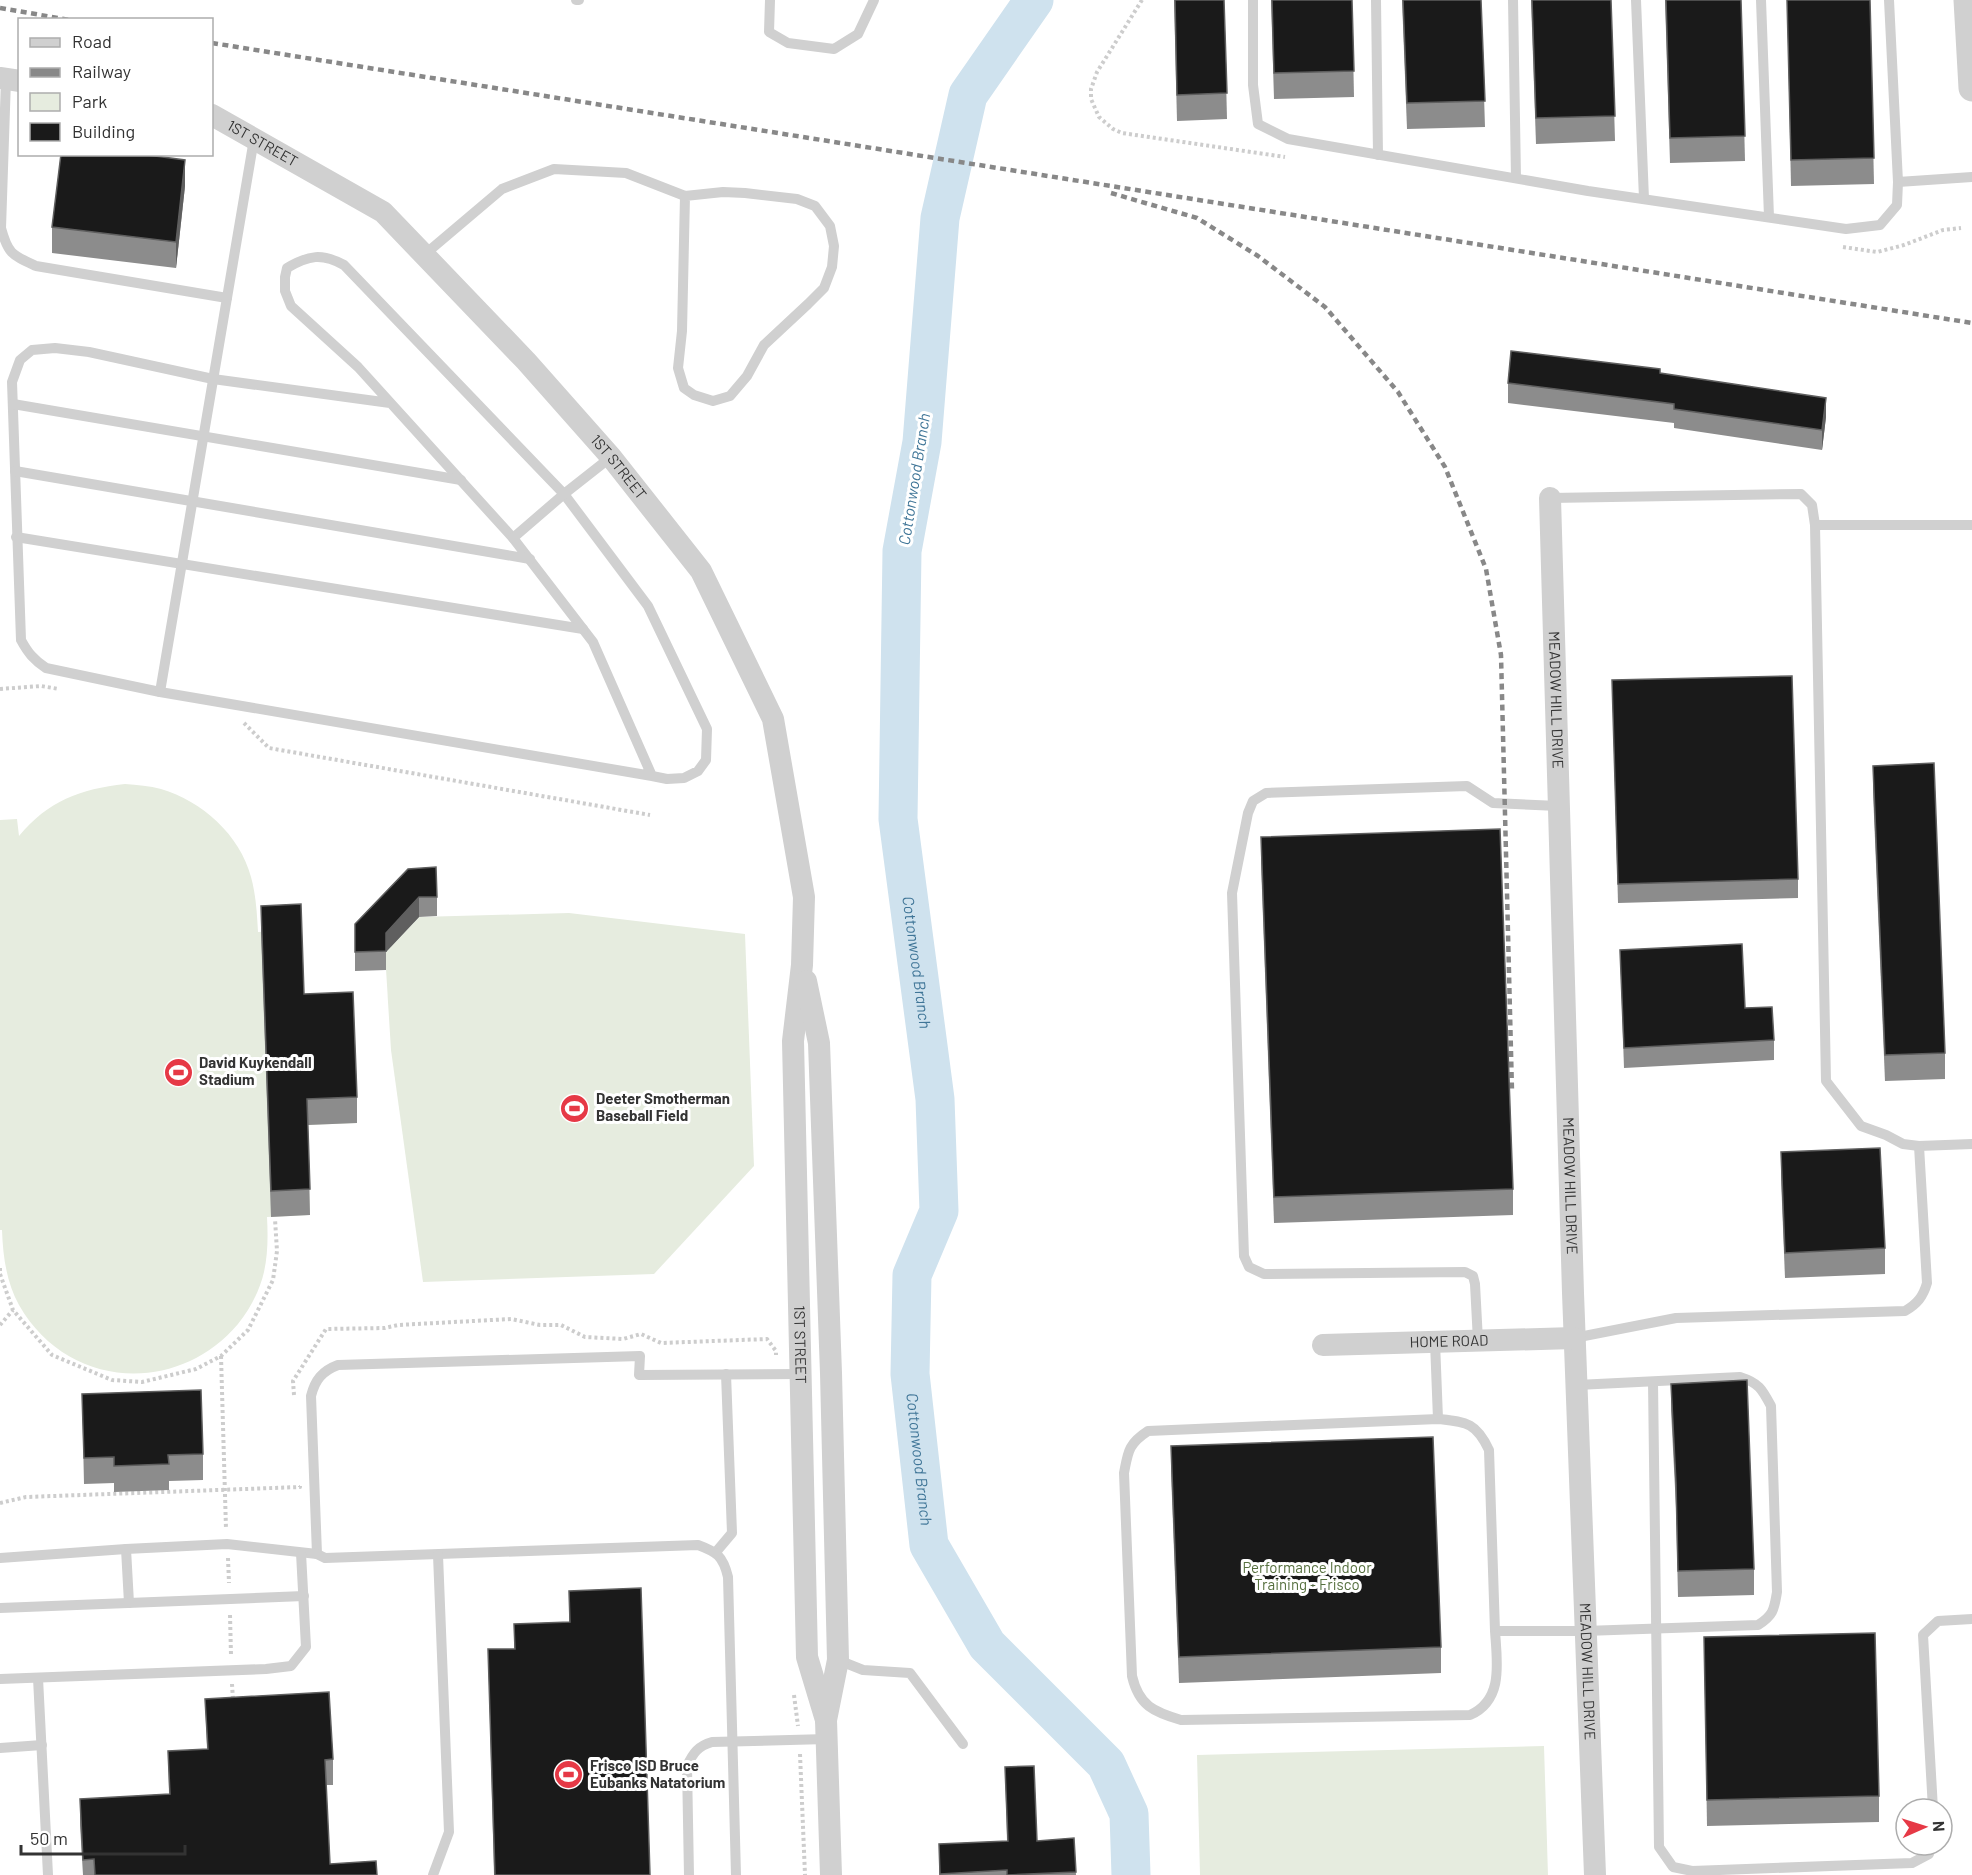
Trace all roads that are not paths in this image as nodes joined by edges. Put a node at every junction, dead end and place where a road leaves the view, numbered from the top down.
1 (770, 0) edge
2 (874, 0) edge
3 (1253, 0) edge
4 (1376, 0) edge
5 (1513, 0) edge
6 (1636, 0) edge
7 (1761, 0) edge
8 (1889, 0) edge
9 (1967, 0) edge
10 (8, 80) edge
11 (1972, 88) edge
12 (213, 116) edge
13 (254, 139) junction
14 (1378, 155) junction
15 (1972, 177) edge
16 (1516, 178) junction
17 (1898, 182) junction
18 (685, 196) junction
19 (1644, 199) junction
20 (1769, 217) junction
21 (424, 255) junction
22 (227, 297) junction
23 (213, 378) junction
24 (390, 403) junction
25 (13, 404) junction
26 (203, 436) junction
27 (611, 457) junction
28 (15, 471) junction
29 (461, 480) junction
30 (564, 494) junction
31 (1550, 498) joint
32 (192, 502) junction
33 (1815, 525) junction
34 (1972, 525) edge
35 (16, 537) junction
36 (513, 538) junction
37 (530, 559) junction
38 (182, 564) junction
39 (583, 630) junction
40 (160, 692) junction
41 (652, 776) junction
42 (1558, 806) junction
43 (802, 965) junction
44 (1972, 1144) edge
45 (1919, 1146) junction
46 (1574, 1338) junction
47 (1478, 1341) junction
48 (1435, 1342) junction
49 (1323, 1345) dead end
50 (831, 1373) junction
51 (726, 1374) junction
52 (789, 1374) junction
53 (1653, 1382) junction
54 (1576, 1385) junction
55 (1438, 1419) junction
56 (126, 1549) junction
57 (716, 1552) junction
58 (301, 1553) junction
59 (316, 1554) junction
60 (438, 1555) junction
61 (0, 1558) edge
62 (304, 1596) junction
63 (129, 1603) junction
64 (0, 1608) edge
65 (1972, 1619) edge
66 (1656, 1628) junction
67 (1585, 1630) junction
68 (1495, 1631) junction
69 (838, 1660) junction
70 (38, 1678) junction
71 (0, 1679) edge
72 (826, 1730) junction
73 (732, 1740) junction
74 (963, 1744) dead end
75 (42, 1746) junction
76 (0, 1748) edge
77 (1932, 1797) edge
78 (1923, 1857) edge
79 (48, 1875) edge
80 (433, 1875) edge
81 (689, 1875) edge
82 (736, 1875) edge
83 (831, 1875) edge
84 (1595, 1875) edge

1 - 2 lane
3 - 14 lane
4 - 14 lane
5 - 16 lane
6 - 19 lane
7 - 20 lane
8 - 17 lane
9 - 11 street
10 - 22 lane
12 - 13 street, 1ST STREET
13 - 21 street, 1ST STREET
13 - 22 lane
14 - 16 lane
15 - 17 lane
16 - 19 lane
17 - 20 lane
18 - 18 lane
18 - 21 lane
19 - 20 lane
21 - 27 street, 1ST STREET
22 - 23 lane
23 - 24 lane
23 - 25 lane
23 - 26 lane
24 - 29 lane
24 - 30 lane
25 - 26 lane
25 - 28 lane
26 - 29 lane
26 - 32 lane
27 - 30 lane
27 - 43 street, 1ST STREET
28 - 32 lane
28 - 35 lane
29 - 36 lane
30 - 36 lane
30 - 41 lane
31 - 33 lane
31 - 42 street, MEADOW HILL DRIVE
32 - 37 lane
32 - 38 lane
33 - 34 lane
33 - 45 lane
35 - 38 lane
35 - 40 lane
36 - 37 lane
37 - 39 lane
38 - 39 lane
38 - 40 lane
39 - 41 lane
40 - 41 lane
42 - 46 street, MEADOW HILL DRIVE
42 - 47 lane
43 - 50 street, 1ST STREET
43 - 52 street, 1ST STREET
44 - 45 lane
45 - 46 lane
46 - 47 street, HOME ROAD
46 - 54 street, MEADOW HILL DRIVE
47 - 48 street, HOME ROAD
48 - 49 street, HOME ROAD
48 - 55 lane
50 - 52 street
50 - 69 street, 1ST STREET
51 - 52 lane
51 - 57 lane
51 - 59 lane
52 - 72 street, 1ST STREET
53 - 54 lane
53 - 66 lane
53 - 66 lane
54 - 67 street, MEADOW HILL DRIVE
55 - 68 lane
55 - 68 lane
56 - 58 lane
56 - 61 lane
56 - 63 lane
57 - 60 lane
57 - 73 lane
58 - 59 lane
58 - 62 lane
59 - 60 lane
60 - 80 lane
62 - 63 lane
62 - 70 lane
63 - 64 lane
65 - 77 lane
66 - 67 lane
66 - 78 lane
67 - 68 lane
67 - 84 street, MEADOW HILL DRIVE
69 - 72 street, 1ST STREET
69 - 74 lane
70 - 71 lane
70 - 75 lane
72 - 73 lane
72 - 83 street, 1ST STREET
73 - 81 lane
73 - 82 lane
75 - 76 lane
75 - 79 lane

